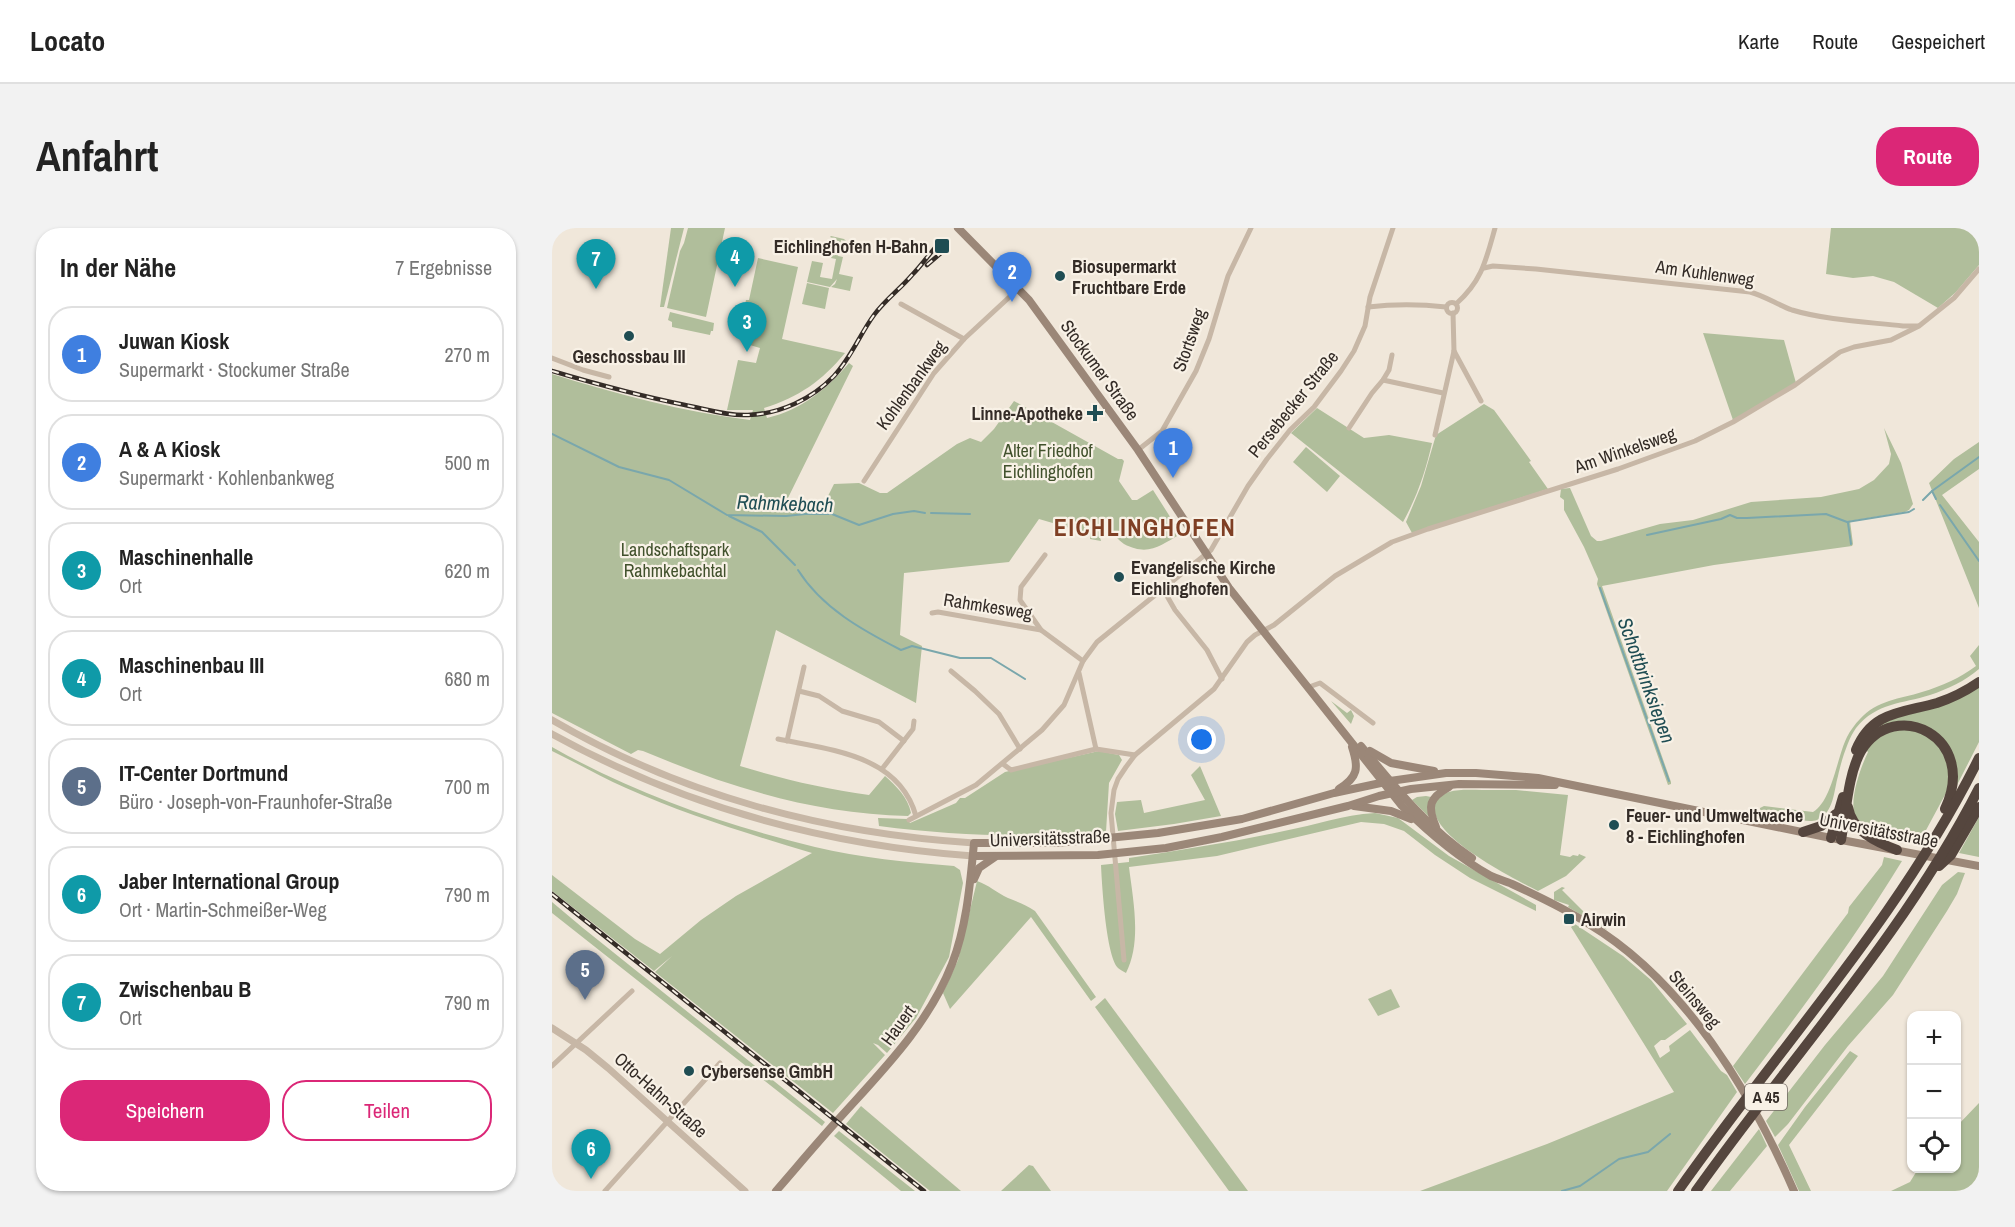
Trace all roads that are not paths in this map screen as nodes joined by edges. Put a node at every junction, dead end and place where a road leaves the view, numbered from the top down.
1 (958, 228) edge
2 (1251, 228) edge
3 (1393, 228) edge
4 (1495, 228) edge
5 (1484, 268) junction
6 (1979, 269) edge
7 (1018, 289) junction
8 (901, 304) dead end
9 (1456, 304) junction
10 (1368, 307) junction
11 (1446, 307) junction
12 (1453, 313) junction
13 (1919, 326) junction
14 (964, 339) junction
15 (1454, 351) junction
16 (1392, 356) dead end
17 (552, 358) edge
18 (609, 377) dead end
19 (1383, 380) junction
20 (1443, 393) junction
21 (1482, 401) dead end
22 (1349, 428) dead end
23 (1435, 435) dead end
24 (1138, 450) junction
25 (864, 481) dead end
26 (1205, 554) junction
27 (1045, 555) dead end
28 (1163, 589) junction
29 (932, 614) dead end
30 (1041, 630) junction
31 (1263, 631) junction
32 (1083, 661) junction
33 (804, 667) dead end
34 (951, 671) dead end
35 (1079, 673) junction
36 (1222, 679) junction
37 (1979, 682) edge
38 (1309, 687) junction
39 (799, 691) junction
40 (552, 720) edge
41 (914, 721) dead end
42 (1372, 723) dead end
43 (552, 734) edge
44 (777, 739) dead end
45 (1351, 739) junction
46 (787, 741) junction
47 (904, 741) junction
48 (1020, 749) junction
49 (1096, 749) junction
50 (1136, 755) junction
51 (1979, 758) edge
52 (1003, 764) junction
53 (882, 769) junction
54 (1446, 773) junction
55 (1386, 781) junction
56 (1459, 784) junction
57 (1562, 784) junction
58 (1979, 788) edge
59 (1395, 792) junction
60 (1334, 793) junction
61 (1348, 806) junction
62 (1979, 807) edge
63 (1843, 808) junction
64 (916, 816) junction
65 (909, 820) dead end
66 (1421, 826) junction
67 (1438, 830) junction
68 (1803, 832) junction
69 (1836, 839) junction
70 (975, 843) junction
71 (1897, 850) junction
72 (973, 856) junction
73 (996, 857) junction
74 (1917, 866) junction
75 (1979, 866) edge
76 (1932, 872) junction
77 (1512, 884) junction
78 (970, 891) junction
79 (1124, 960) dead end
80 (632, 991) dead end
81 (552, 1028) edge
82 (576, 1043) junction
83 (720, 1063) dead end
84 (552, 1066) edge
85 (668, 1122) junction
86 (605, 1191) edge
87 (745, 1191) edge
88 (776, 1191) edge
89 (1678, 1191) edge
90 (1696, 1191) edge
91 (1794, 1191) edge

1 - 7 main road, Stockumer Straße
2 - 24 street, Stortsweg
3 - 10 street, Persebecker Straße
4 - 5 street
5 - 9 street
5 - 13 street, Am Kuhlenweg
6 - 13 street, Am Winkelsweg
7 - 14 street, Kohlenbankweg
7 - 24 main road, Stockumer Straße
8 - 14 street
9 - 11 street
9 - 12 street
10 - 11 street
10 - 26 street, Persebecker Straße
11 - 12 street
12 - 15 street
13 - 31 street, Am Winkelsweg
14 - 25 street, Kohlenbankweg
15 - 20 street
15 - 21 street
16 - 19 street
17 - 18 street
19 - 20 street
19 - 22 street
20 - 23 street
24 - 26 main road, Stockumer Straße
26 - 28 street, Persebecker Straße
26 - 31 main road, Stockumer Straße
27 - 30 street, Rahmkesweg
28 - 32 street, Persebecker Straße
28 - 36 street
29 - 30 street, Rahmkesweg
30 - 32 street, Rahmkesweg
31 - 36 street, Am Winkelsweg
31 - 38 main road, Stockumer Straße
32 - 35 street
33 - 39 street
34 - 48 street
35 - 48 street
35 - 49 street
36 - 50 street, Am Winkelsweg
37 - 63 highway
38 - 42 street
38 - 45 main road, Stockumer Straße
39 - 46 street
39 - 47 street
40 - 70 street, Universitätsstraße
41 - 47 street
43 - 72 street, Universitätsstraße
44 - 46 street
45 - 54 main road
45 - 55 main road, Stockumer Straße
45 - 60 main road, Universitätsstraße
46 - 53 street
47 - 53 street
48 - 52 street
49 - 50 street
49 - 52 street
50 - 79 street, Am Winkelsweg
51 - 74 highway, A 45
52 - 64 street
53 - 64 street
54 - 55 main road, Universitätsstraße
54 - 57 main road, Universitätsstraße
55 - 59 main road, Stockumer Straße
55 - 60 main road, Universitätsstraße
56 - 57 main road, Universitätsstraße
56 - 59 main road, Universitätsstraße
56 - 67 main road
57 - 68 main road, Universitätsstraße
58 - 76 highway, A 45
59 - 61 main road, Universitätsstraße
59 - 66 main road, Steinsweg
59 - 67 main road, Steinsweg
60 - 70 main road, Universitätsstraße
61 - 66 main road
61 - 73 main road, Universitätsstraße
62 - 76 highway
63 - 68 highway
63 - 69 highway
63 - 71 highway
63 - 74 highway
64 - 65 street
66 - 77 main road, Steinsweg
67 - 77 main road, Steinsweg
68 - 69 main road, Universitätsstraße
69 - 71 main road, Universitätsstraße
70 - 72 main road, Hauert
71 - 75 main road, Universitätsstraße
72 - 73 main road, Universitätsstraße
72 - 78 main road, Hauert
73 - 78 main road
74 - 89 highway, A 45
76 - 90 highway, A 45
77 - 91 main road, Steinsweg
78 - 88 main road, Hauert
80 - 82 street
81 - 82 street, Otto-Hahn-Straße
82 - 84 street
82 - 85 street, Otto-Hahn-Straße
83 - 85 street
85 - 86 street
85 - 87 street, Otto-Hahn-Straße

